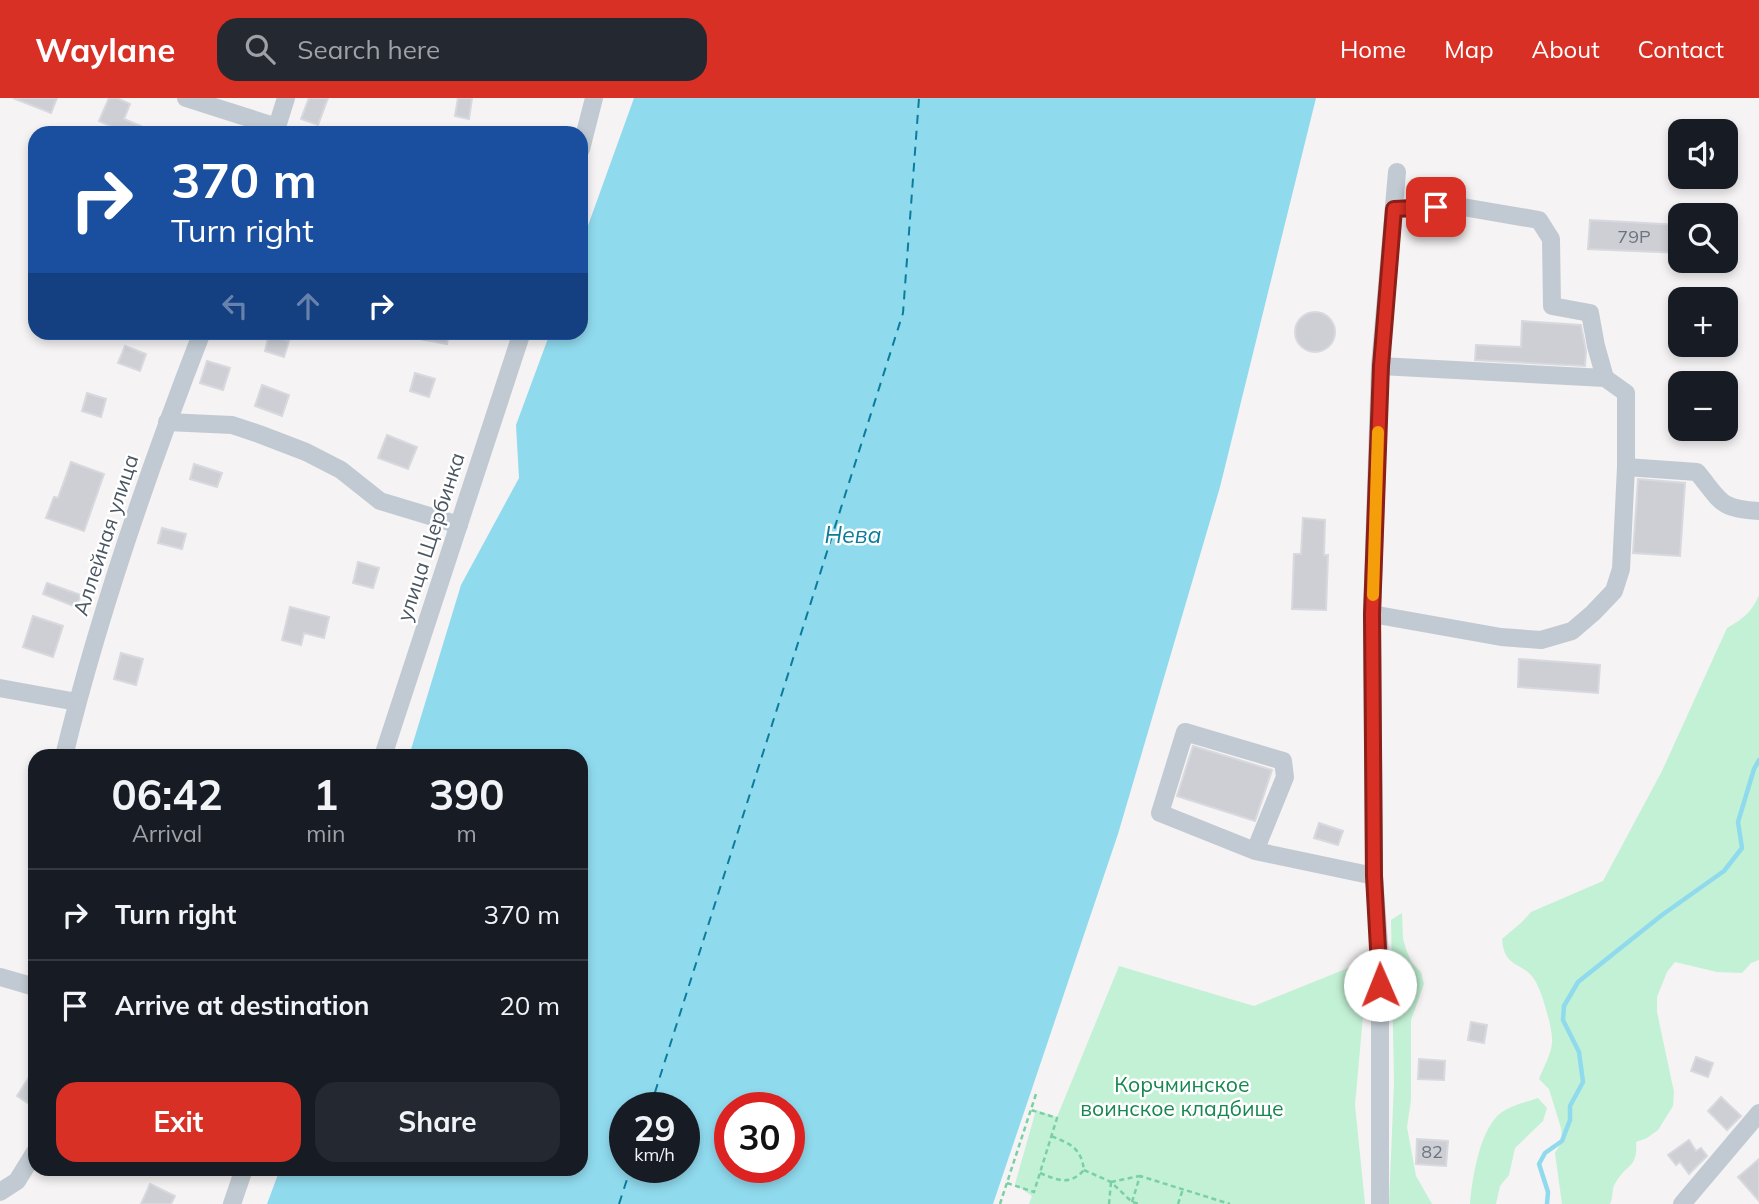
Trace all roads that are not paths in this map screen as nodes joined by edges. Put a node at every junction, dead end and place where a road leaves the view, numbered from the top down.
1 (186, 98) edge
2 (286, 98) edge
3 (594, 98) edge
4 (265, 126) edge
5 (277, 126) edge
6 (587, 126) edge
7 (1397, 172) dead end
8 (1394, 209) junction
9 (199, 340) edge
10 (519, 340) edge
11 (1381, 366) junction
12 (1605, 378) junction
13 (167, 422) junction
14 (1626, 467) junction
15 (1759, 511) edge
16 (458, 525) junction
17 (1372, 614) junction
18 (0, 688) edge
19 (77, 702) junction
20 (66, 749) edge
21 (385, 749) edge
22 (1255, 851) junction
23 (1374, 876) junction
24 (0, 977) edge
25 (28, 985) edge
26 (1759, 1113) edge
27 (28, 1163) edge
28 (242, 1176) edge
29 (0, 1192) edge
30 (232, 1204) edge
31 (1380, 1204) edge
32 (1682, 1204) edge

1 - 4 street
2 - 5 street
3 - 6 street
7 - 8 street
8 - 11 street
8 - 12 street
9 - 13 street, Аллейная улица
10 - 16 street, улица Щербинка
11 - 12 street
11 - 17 street
12 - 14 street
13 - 16 street
13 - 19 street, Аллейная улица
14 - 15 street
14 - 17 street
16 - 21 street, улица Щербинка
17 - 23 street
18 - 19 street
19 - 20 street, Аллейная улица
22 - 22 street
22 - 23 street
23 - 31 street
24 - 25 street
26 - 32 street
27 - 29 street
28 - 30 street

